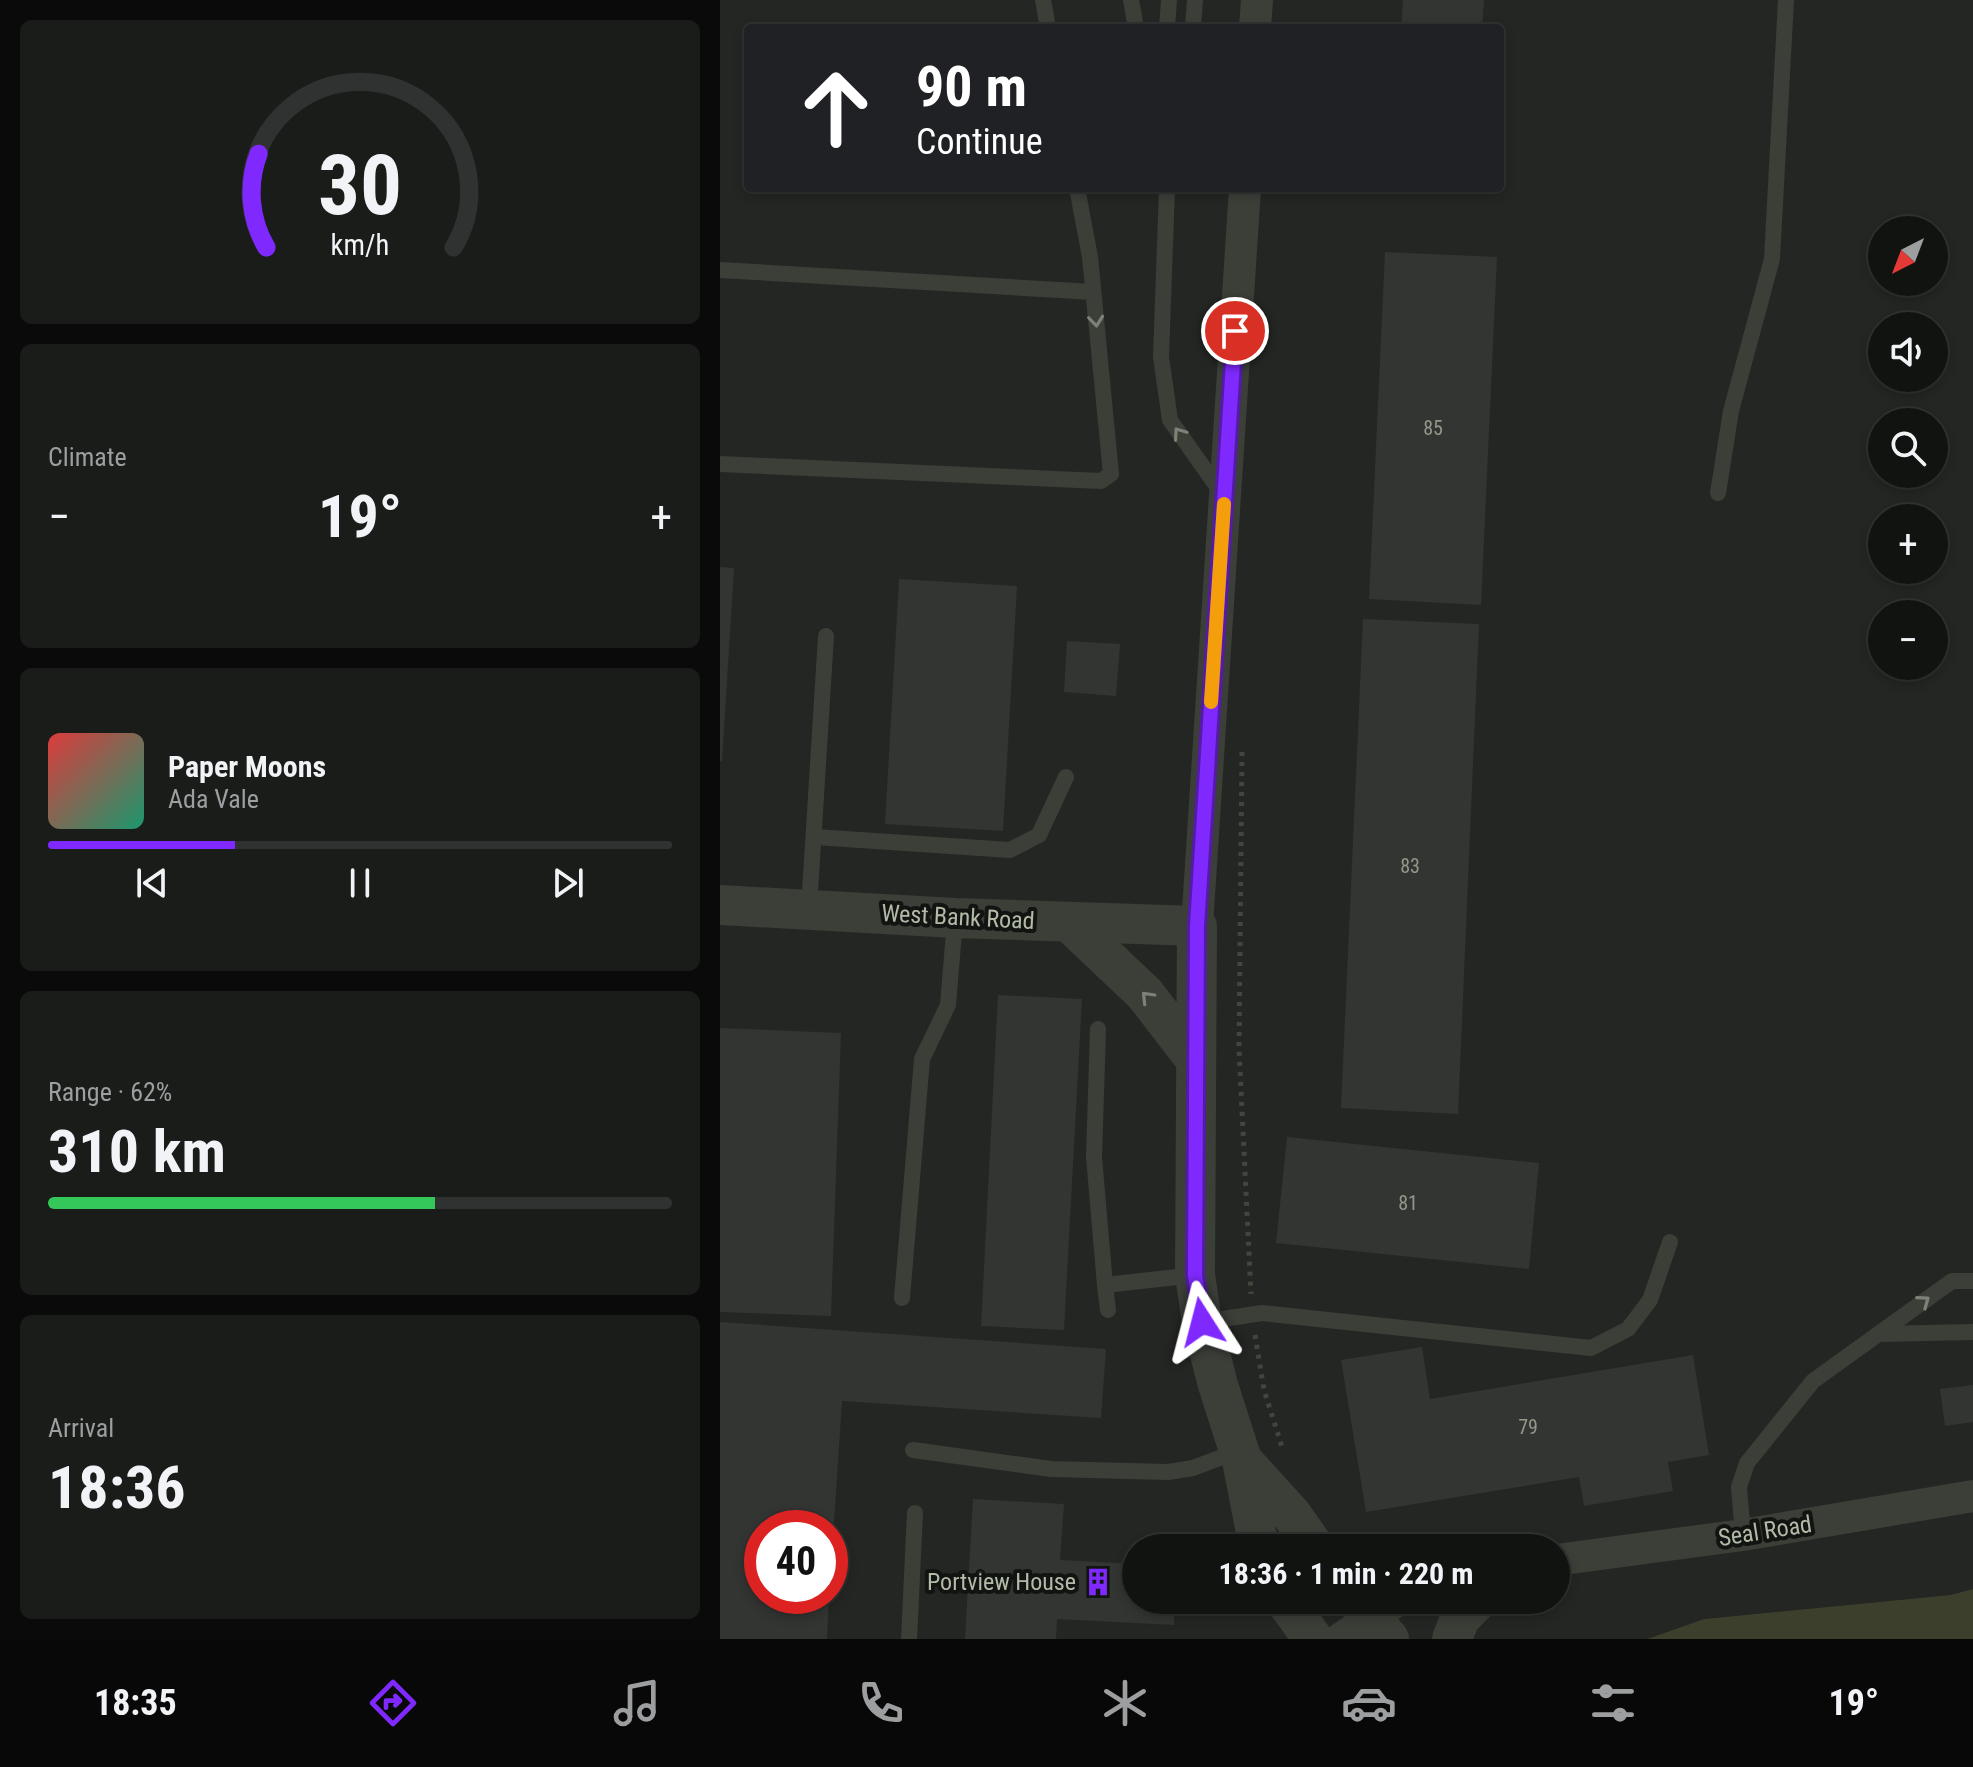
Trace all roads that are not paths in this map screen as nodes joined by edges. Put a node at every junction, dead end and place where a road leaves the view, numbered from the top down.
1 (1043, 0) edge
2 (1131, 0) edge
3 (1169, 0) edge
4 (1195, 0) edge
5 (1257, 0) edge
6 (1786, 0) edge
7 (1047, 24) edge
8 (1135, 24) edge
9 (1167, 24) edge
10 (1193, 24) edge
11 (1255, 24) edge
12 (1078, 192) edge
13 (1167, 192) edge
14 (1245, 192) edge
15 (720, 270) edge
16 (1093, 292) junction
17 (720, 464) edge
18 (1718, 493) dead end
19 (1224, 497) junction
20 (826, 636) dead end
21 (1066, 777) dead end
22 (815, 837) junction
23 (720, 905) edge
24 (809, 910) junction
25 (955, 918) junction
26 (1069, 922) junction
27 (1197, 926) junction
28 (1098, 1029) dead end
29 (1195, 1059) junction
30 (1670, 1242) dead end
31 (1195, 1275) junction
32 (1973, 1281) edge
33 (1105, 1285) junction
34 (902, 1298) dead end
35 (1108, 1310) dead end
36 (1202, 1322) junction
37 (1973, 1332) edge
38 (1878, 1334) junction
39 (913, 1450) dead end
40 (1240, 1456) junction
41 (1973, 1496) edge
42 (915, 1513) dead end
43 (1256, 1534) edge
44 (1305, 1534) edge
45 (1743, 1535) junction
46 (1570, 1558) edge
47 (1295, 1614) edge
48 (1464, 1614) edge
49 (909, 1639) edge
50 (1313, 1639) edge
51 (1452, 1639) edge

1 - 7 lane
2 - 8 lane
3 - 9 lane
4 - 10 lane
5 - 11 street
6 - 18 lane
12 - 16 lane
19 -> 13 lane
14 - 19 street
15 - 16 lane
16 -> 17 lane
19 - 27 street
20 - 22 lane
21 - 22 lane
22 - 24 lane
23 - 24 street, West Bank Road
24 - 25 street, West Bank Road
25 - 26 street, West Bank Road
25 - 34 lane
26 - 27 street, West Bank Road
29 -> 26 street
27 - 29 street
28 - 33 lane
29 - 31 street
30 - 36 lane
31 - 33 lane
31 - 36 street
38 -> 32 lane
33 - 35 lane
36 - 40 street
37 - 38 lane
38 - 45 lane
39 - 40 lane
40 - 43 street
40 - 44 street
41 - 45 street, Seal Road
42 - 49 lane
45 - 46 street, Seal Road
47 - 50 street
48 - 51 street

